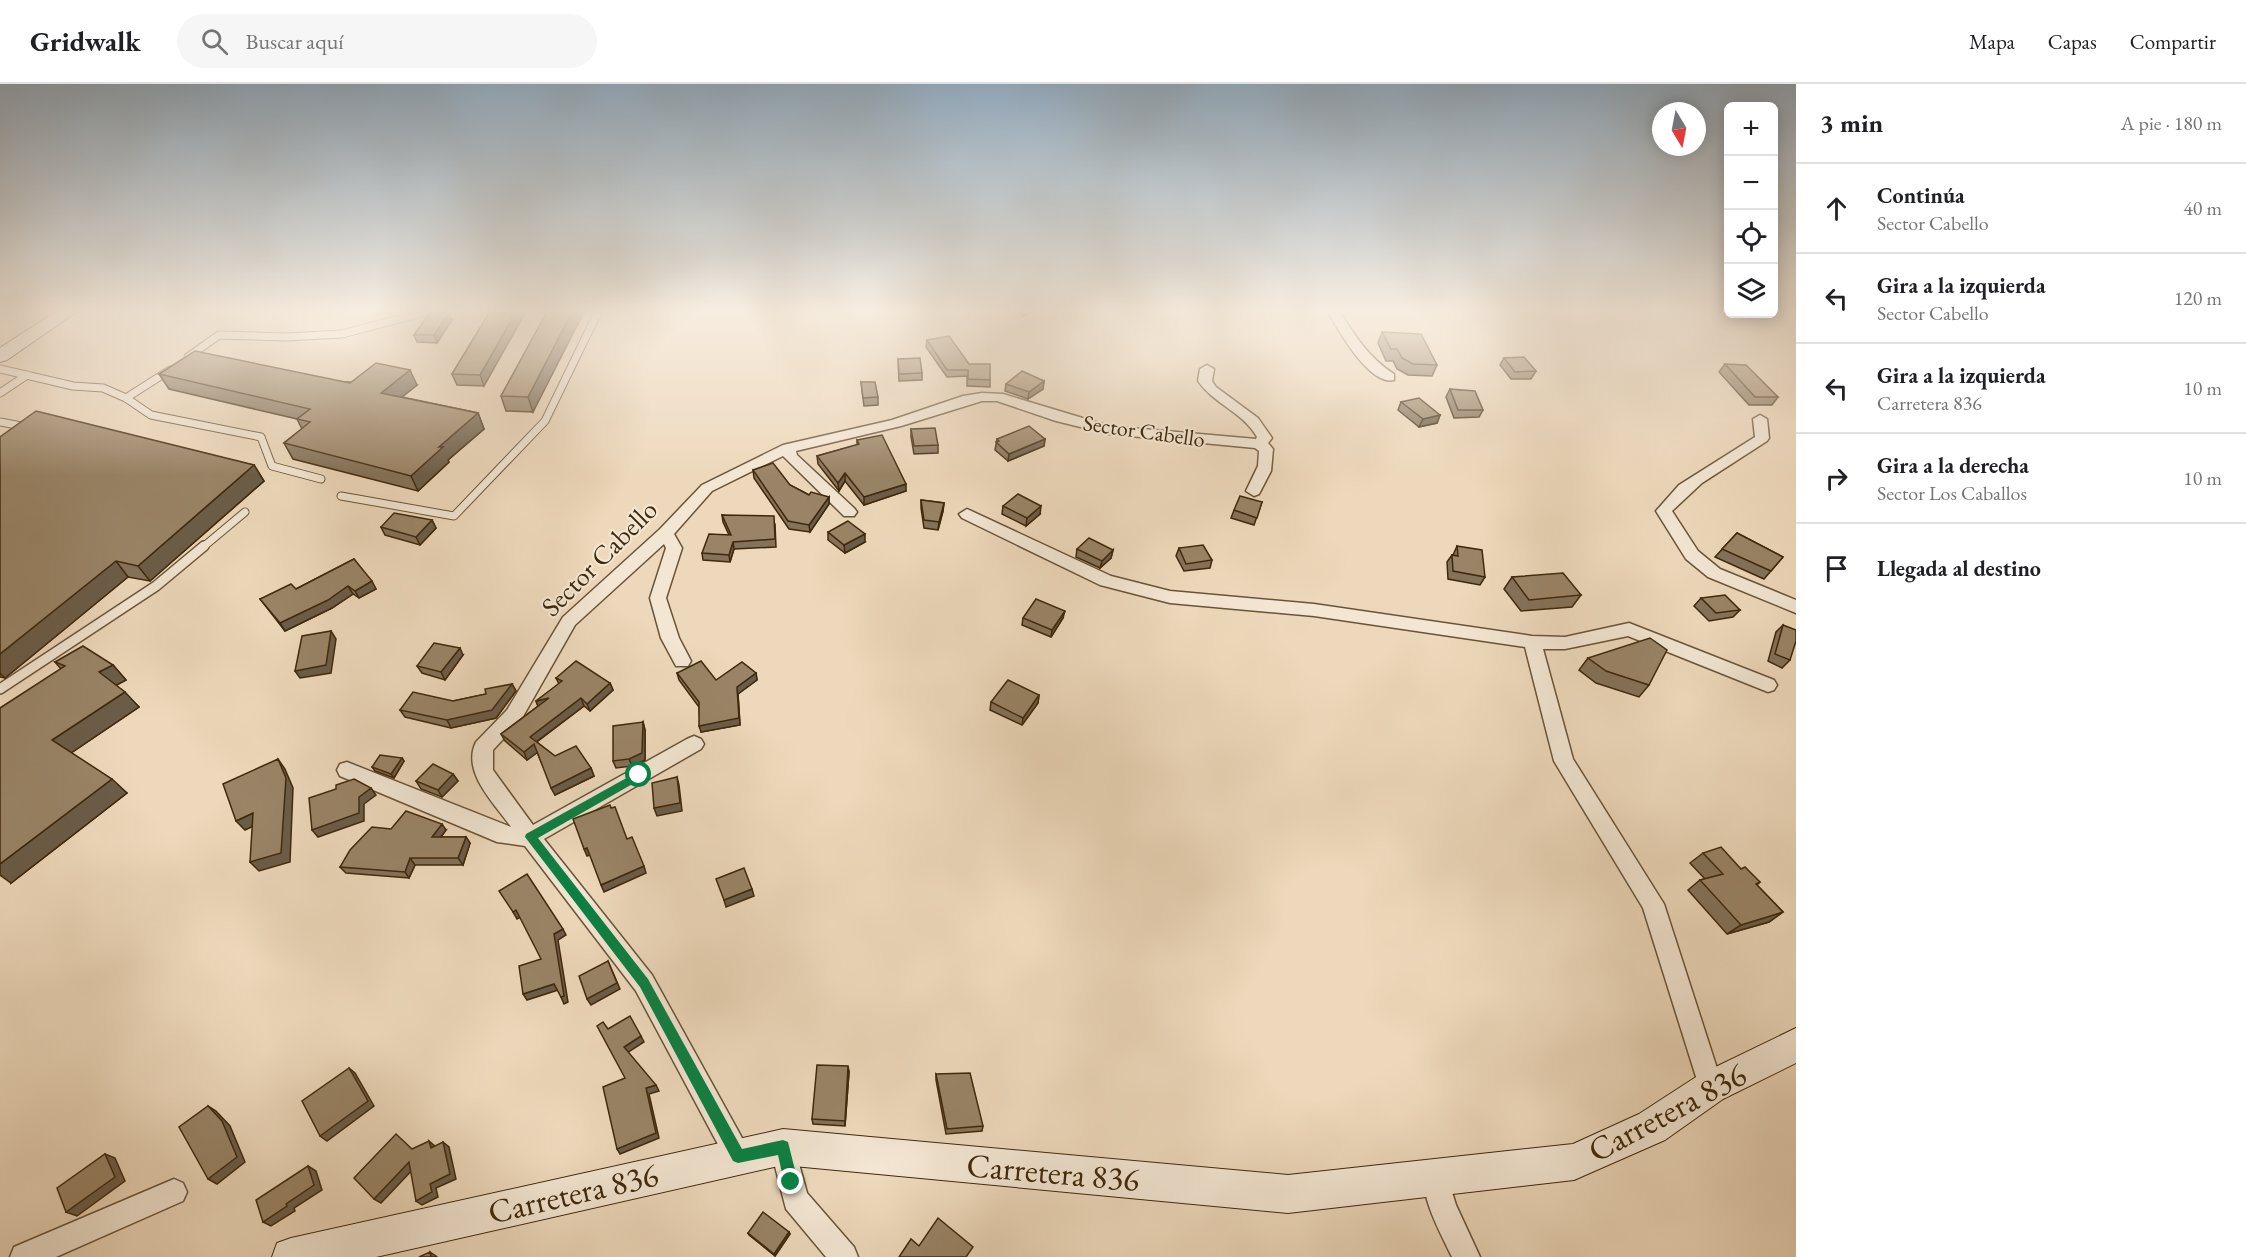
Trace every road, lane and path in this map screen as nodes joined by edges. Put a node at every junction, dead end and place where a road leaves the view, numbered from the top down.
1 (572, 365) edge
2 (1372, 365) edge
3 (175, 366) edge
4 (0, 369) edge
5 (1207, 369) dead end
6 (27, 375) junction
7 (1389, 377) dead end
8 (0, 393) edge
9 (126, 398) junction
10 (1760, 418) dead end
11 (0, 422) edge
12 (35, 429) edge
13 (1259, 444) junction
14 (788, 448) junction
15 (321, 479) dead end
16 (1254, 491) dead end
17 (340, 496) dead end
18 (245, 512) dead end
19 (849, 512) dead end
20 (966, 514) dead end
21 (666, 533) junction
22 (1796, 607) edge
23 (1532, 642) junction
24 (682, 661) dead end
25 (1768, 685) dead end
26 (0, 689) edge
27 (694, 744) dead end
28 (347, 770) dead end
29 (530, 837) junction
30 (1796, 1045) edge
31 (1710, 1087) junction
32 (783, 1147) junction
33 (738, 1156) junction
34 (1435, 1175) junction
35 (174, 1192) dead end
36 (1464, 1253) edge
37 (24, 1257) edge
38 (291, 1257) edge
39 (844, 1257) edge

1 - 17 lane
2 - 7 street
3 - 9 lane
4 - 6 lane
5 - 13 street, Sector Cabello
6 - 8 lane
6 - 9 lane
9 - 15 lane
10 - 22 street
11 - 12 lane
13 - 14 street, Sector Cabello
13 - 16 street, Sector Cabello
14 - 19 street
14 - 21 street, Sector Cabello
18 - 26 lane
20 - 23 street
21 - 24 street
21 - 29 street, Sector Cabello
23 - 25 street
23 - 31 street
27 - 29 street
28 - 29 street
29 - 33 street, Sector Cabello
30 - 31 street, Carretera 836
31 - 34 street, Carretera 836
32 - 33 street, Carretera 836
32 - 34 street, Carretera 836
32 - 39 street
33 - 38 street, Carretera 836
34 - 36 street
35 - 37 street

